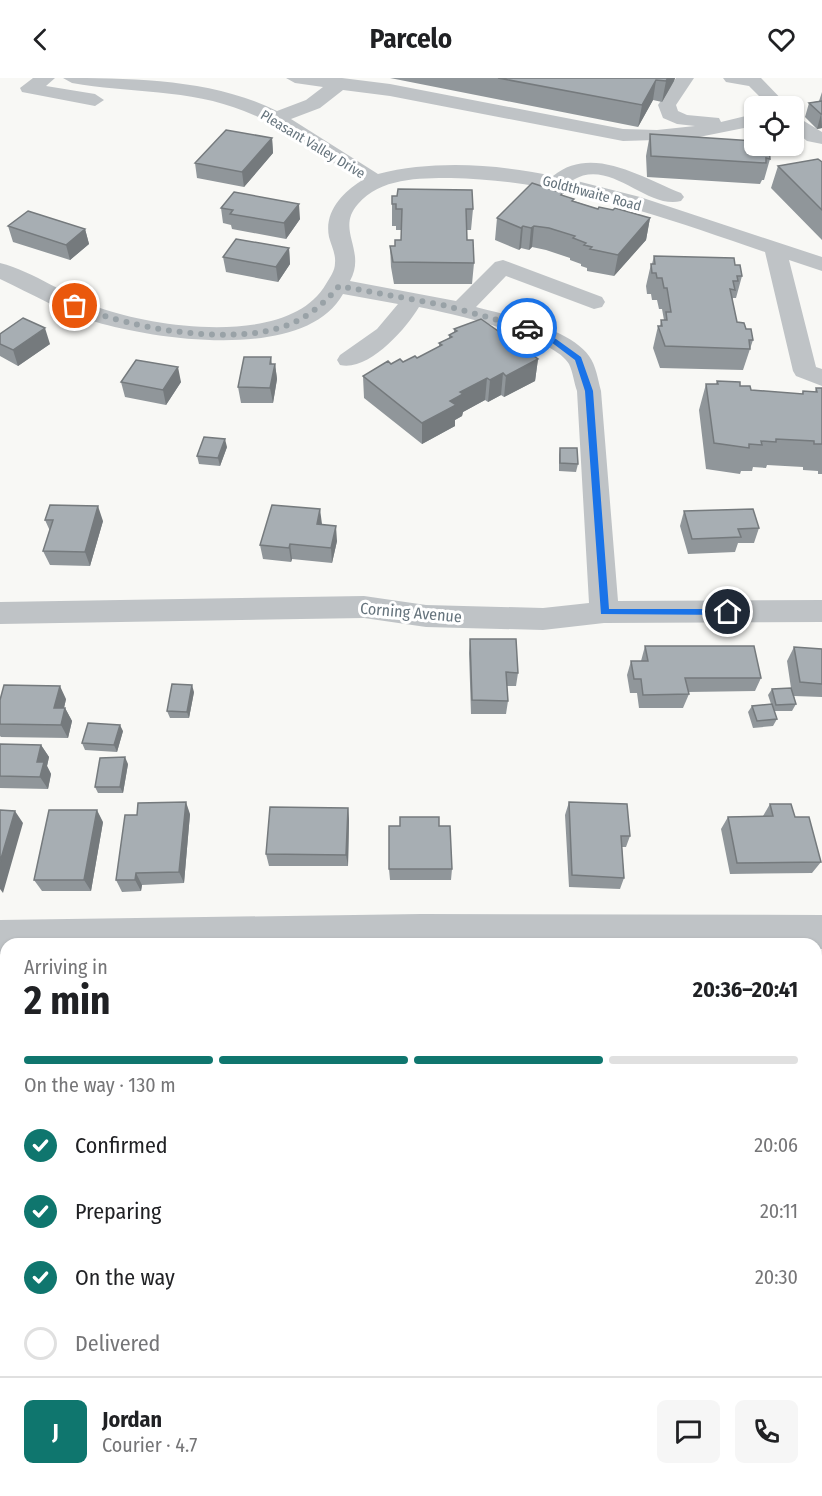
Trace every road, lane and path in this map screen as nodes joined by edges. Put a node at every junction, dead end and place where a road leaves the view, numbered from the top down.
1 (46, 78) edge
2 (72, 78) edge
3 (296, 78) edge
4 (686, 78) edge
5 (732, 78) edge
6 (753, 80) edge
7 (340, 83) junction
8 (769, 96) edge
9 (95, 100) dead end
10 (274, 119) junction
11 (744, 123) edge
12 (735, 125) junction
13 (804, 129) edge
14 (822, 138) edge
15 (376, 182) junction
16 (775, 249) junction
17 (822, 264) edge
18 (0, 270) edge
19 (339, 286) junction
20 (412, 299) junction
21 (594, 302) dead end
22 (461, 309) junction
23 (349, 360) dead end
24 (822, 378) edge
25 (822, 611) edge
26 (604, 612) junction
27 (0, 613) edge
28 (822, 932) edge
29 (0, 937) edge
30 (724, 937) edge

1 - 9 street
2 - 10 street, Pleasant Valley Drive
3 - 7 street
4 - 12 street
5 - 6 street
6 - 8 street
7 - 10 street
7 - 12 street
10 - 15 street, Pleasant Valley Drive
11 - 12 street
13 - 14 street
15 - 16 street, Goldthwaite Road
15 - 19 street, Goldthwaite Road
16 - 17 street, Goldthwaite Road
16 - 24 street
18 - 19 street
19 - 20 street
20 - 22 street
20 - 23 street
21 - 22 street
22 - 26 street
25 - 26 street, Corning Avenue
26 - 27 street, Corning Avenue
28 - 30 street
29 - 30 street

